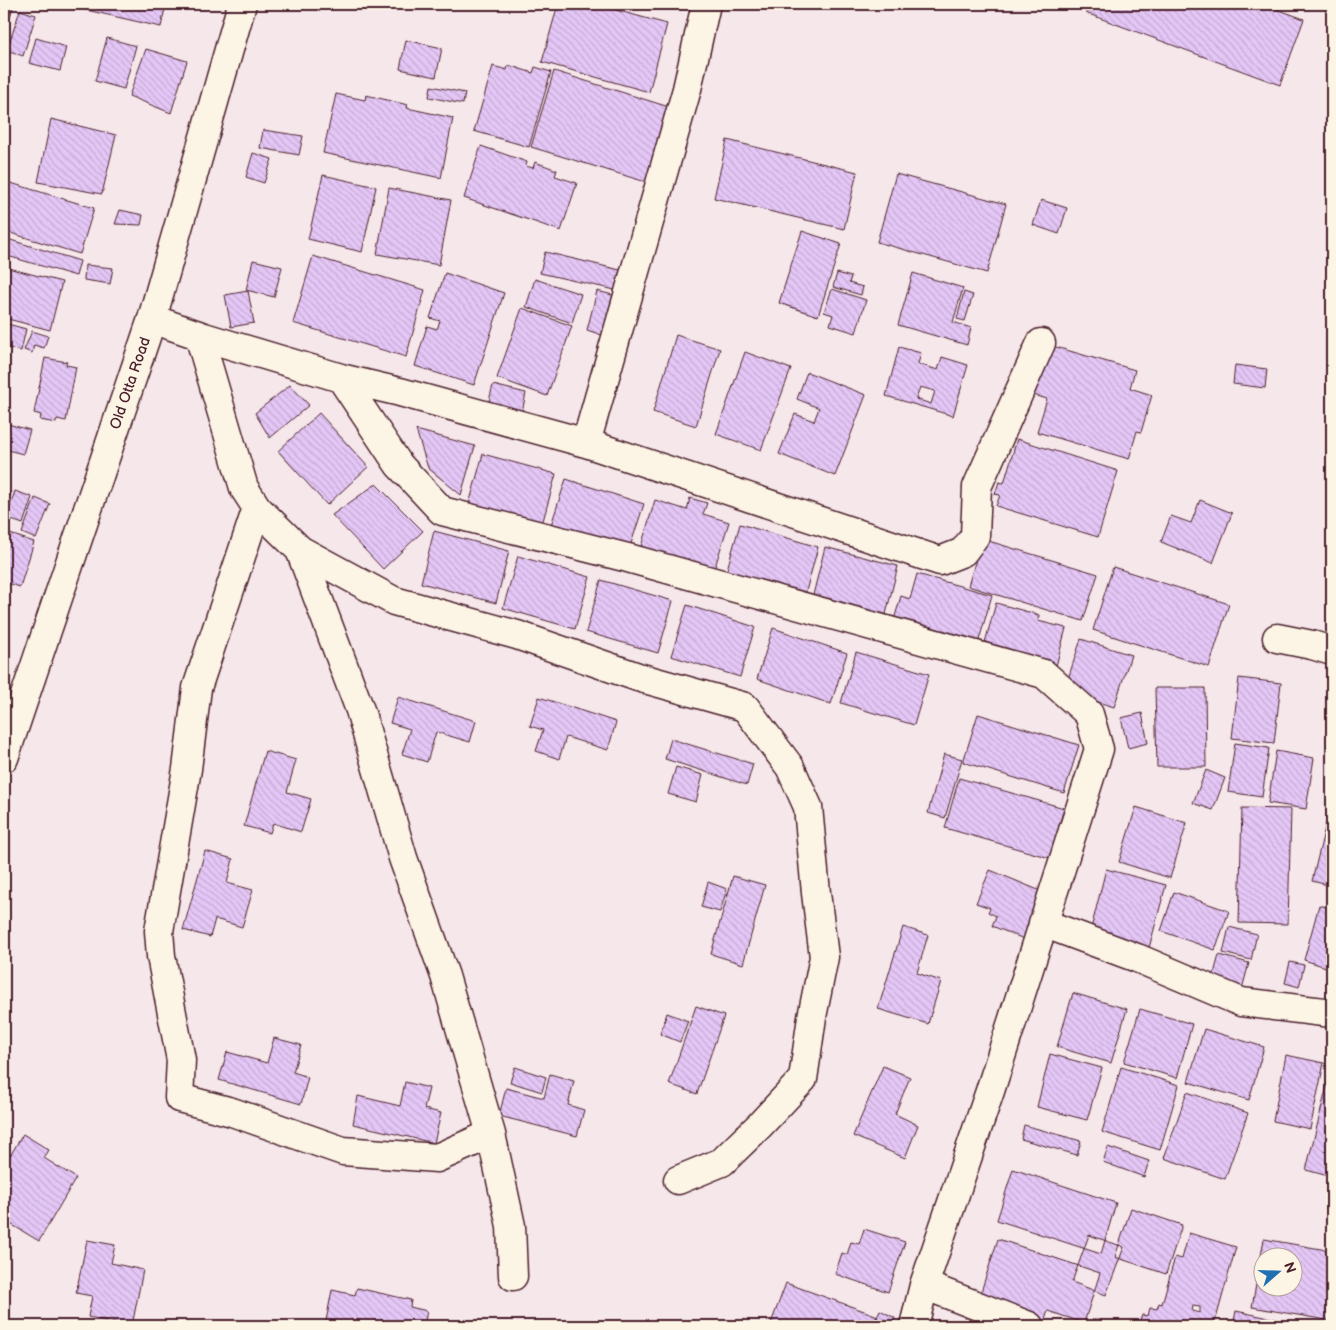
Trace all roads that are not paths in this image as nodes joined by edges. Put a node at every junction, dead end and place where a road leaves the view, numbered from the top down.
1 (242, 4) edge
2 (706, 4) edge
3 (152, 319) junction
4 (199, 335) junction
5 (1041, 343) dead end
6 (341, 378) junction
7 (586, 443) junction
8 (257, 508) junction
9 (300, 550) junction
10 (1277, 638) dead end
11 (1332, 651) edge
12 (4, 758) edge
13 (1043, 923) junction
14 (1332, 1013) edge
15 (491, 1134) junction
16 (678, 1180) dead end
17 (513, 1276) dead end
18 (924, 1285) junction
19 (914, 1326) edge
20 (1029, 1326) edge

1 - 3 street, Old Otta Road
2 - 7 street
3 - 4 street
3 - 12 street, Old Otta Road
4 - 6 street
4 - 8 street
5 - 7 street
6 - 7 street
6 - 13 street
8 - 9 street
8 - 15 street
9 - 15 street
9 - 16 street
10 - 11 street
13 - 14 street
13 - 18 street
15 - 17 street
18 - 19 street
18 - 20 street

